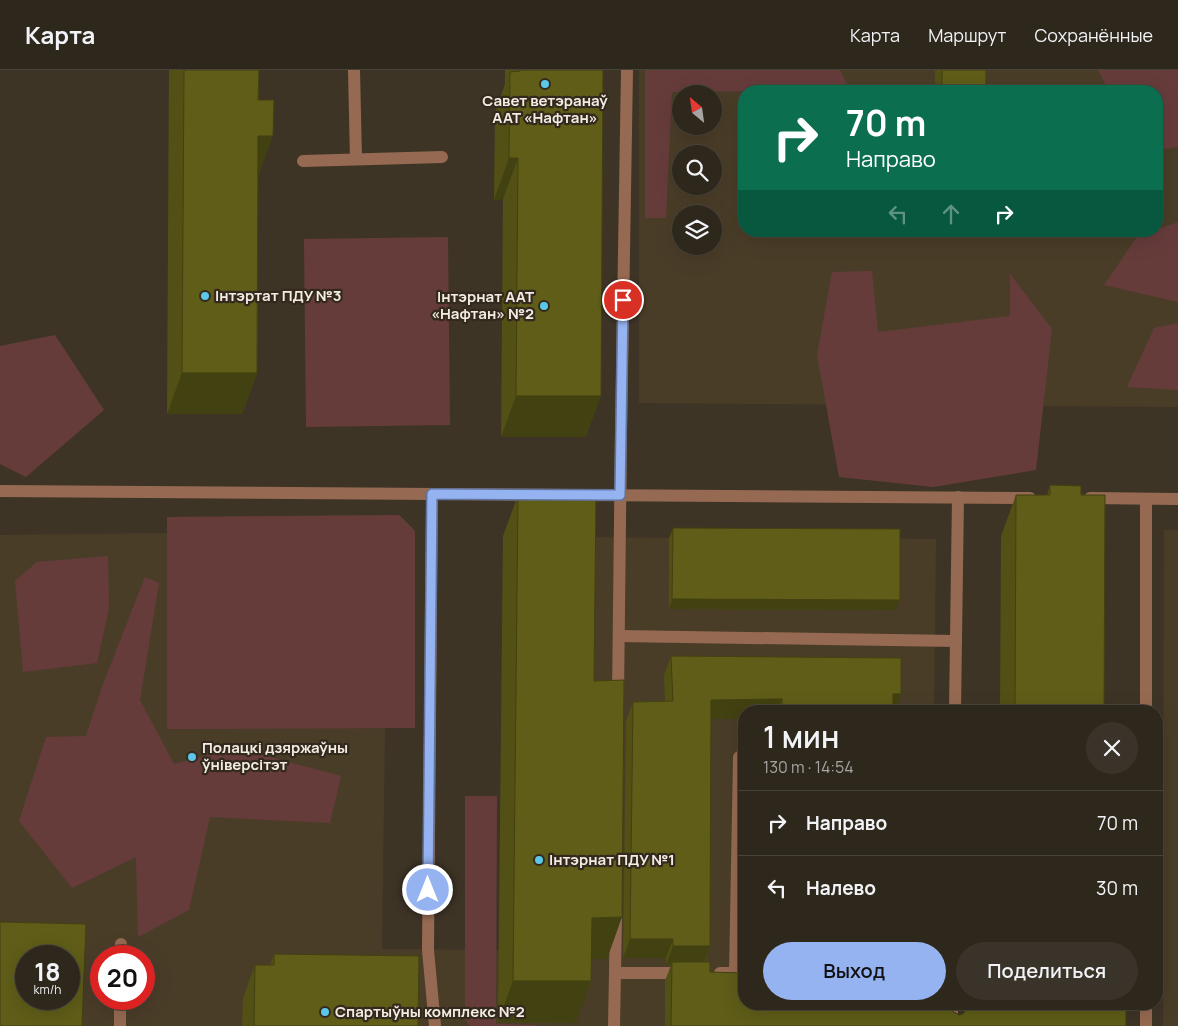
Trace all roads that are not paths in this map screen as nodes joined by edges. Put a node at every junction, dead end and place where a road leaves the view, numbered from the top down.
1 (354, 70) edge
2 (627, 70) edge
3 (442, 157) dead end
4 (356, 159) junction
5 (302, 161) dead end
6 (0, 491) edge
7 (432, 494) junction
8 (620, 495) junction
9 (958, 497) junction
10 (1047, 498) edge
11 (1076, 498) edge
12 (1146, 498) junction
13 (1178, 499) edge
14 (619, 636) junction
15 (956, 641) junction
16 (618, 705) edge
17 (955, 705) edge
18 (1146, 705) edge
19 (738, 811) edge
20 (616, 903) edge
21 (615, 973) junction
22 (120, 1010) edge
23 (952, 1010) edge
24 (1146, 1010) edge
25 (120, 1026) edge
26 (435, 1026) edge
27 (614, 1026) edge
28 (952, 1026) edge
29 (1146, 1026) edge

1 - 4 lane
2 - 8 lane
3 - 4 lane
4 - 5 lane
6 - 7 lane
7 - 8 lane
7 - 26 lane
8 - 9 lane
8 - 14 lane
9 - 10 lane
9 - 15 lane
11 - 12 lane
12 - 13 lane
12 - 18 lane
14 - 15 lane
14 - 16 lane
15 - 17 lane
19 - 21 lane
20 - 21 lane
21 - 27 lane
22 - 25 lane
23 - 28 lane
24 - 29 lane

